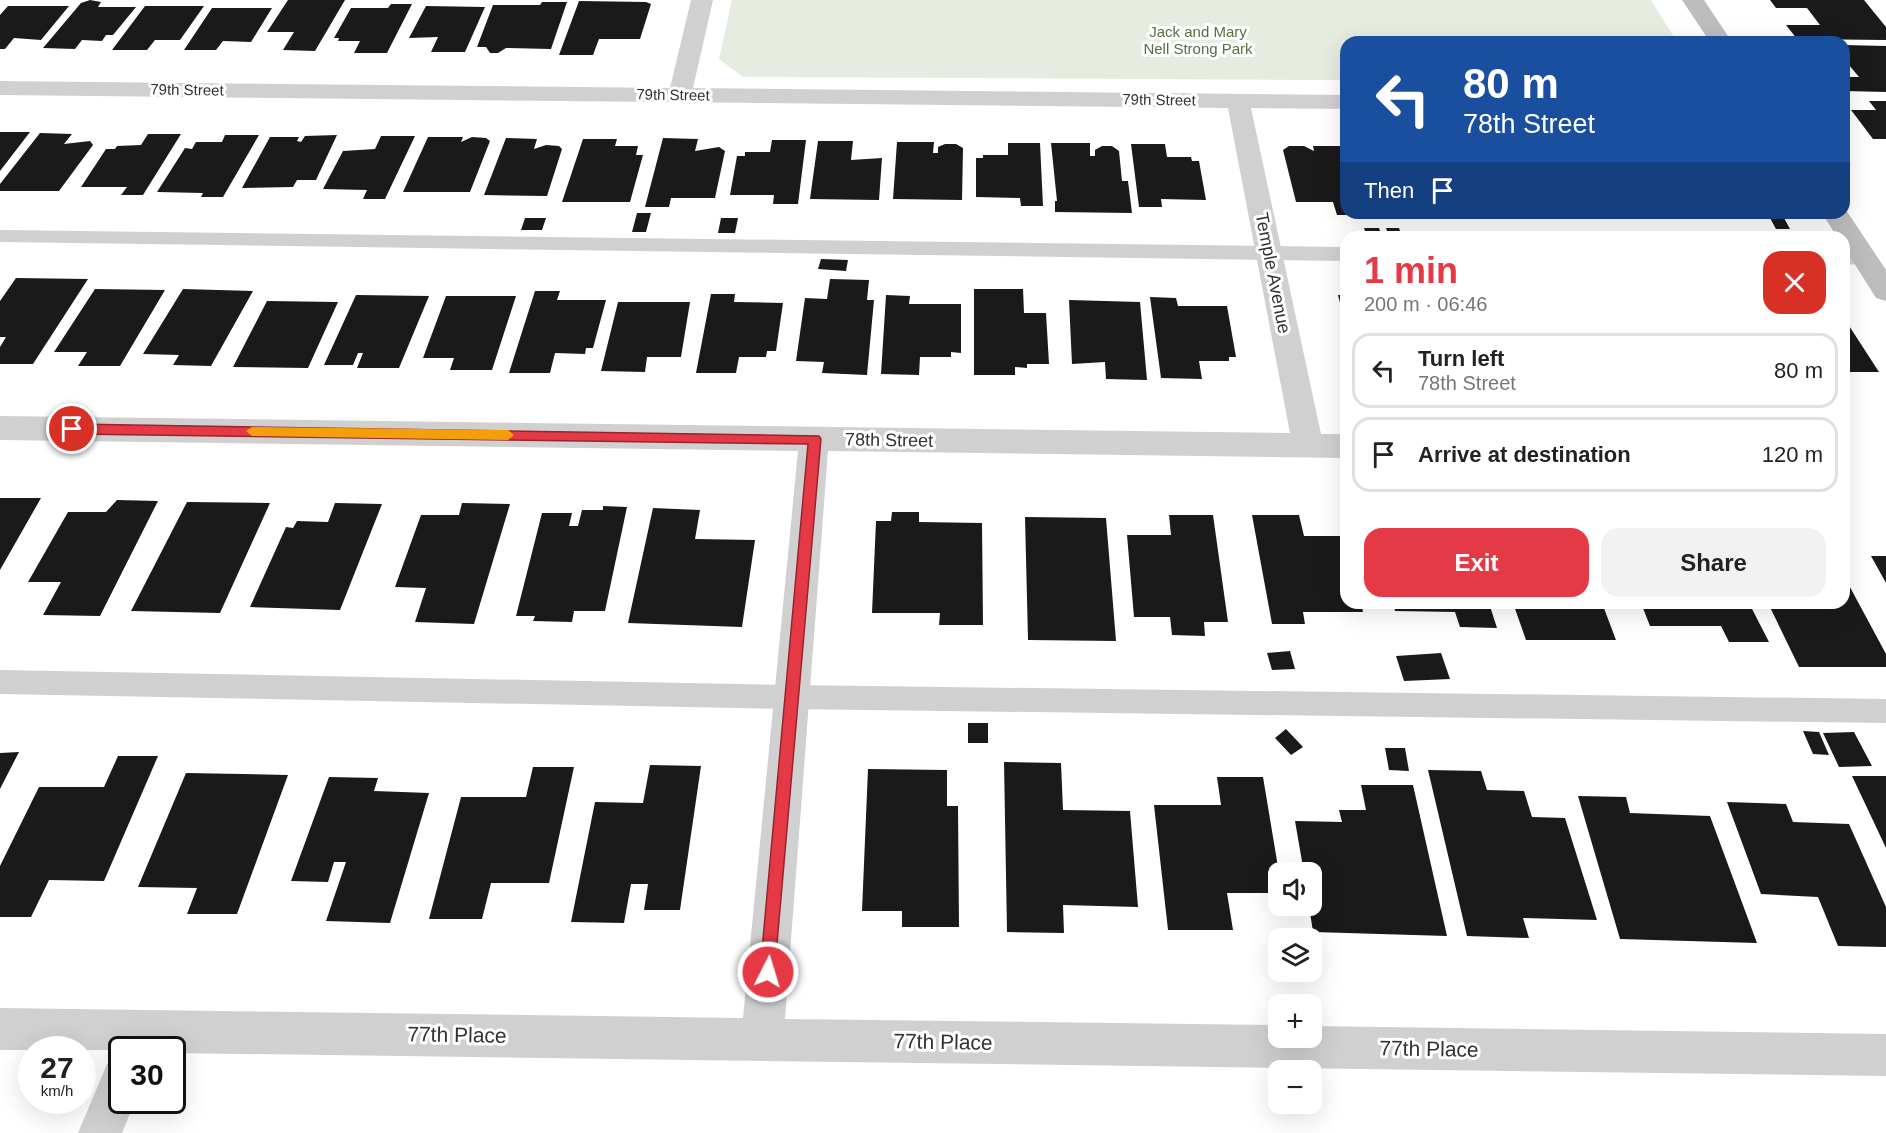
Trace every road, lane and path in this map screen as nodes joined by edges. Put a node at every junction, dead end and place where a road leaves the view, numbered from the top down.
1 (702, 0) edge
2 (1693, 0) edge
3 (1717, 36) edge
4 (0, 88) edge
5 (680, 95) junction
6 (1238, 101) junction
7 (1340, 102) edge
8 (0, 236) edge
9 (1269, 253) junction
10 (1340, 254) edge
11 (1854, 258) edge
12 (1886, 291) edge
13 (0, 428) edge
14 (814, 439) junction
15 (1308, 446) junction
16 (1340, 446) edge
17 (0, 682) edge
18 (792, 697) junction
19 (1886, 711) edge
20 (0, 1029) edge
21 (108, 1038) edge
22 (186, 1040) edge
23 (762, 1040) junction
24 (1886, 1055) edge
25 (108, 1113) edge
26 (100, 1133) edge

1 - 5 street
2 - 3 street
4 - 5 street, 79th Street
5 - 6 street, 79th Street
6 - 7 street, 79th Street
6 - 9 street, Temple Avenue
8 - 9 lane
9 - 10 lane
9 - 15 street, Temple Avenue
11 - 12 street
13 - 14 street, 78th Street
14 - 15 street, 78th Street
14 - 18 street
15 - 16 street, 78th Street
17 - 18 lane
18 - 19 lane
18 - 23 street
20 - 21 street, 77th Place
22 - 23 street, 77th Place
23 - 24 street, 77th Place
25 - 26 street

